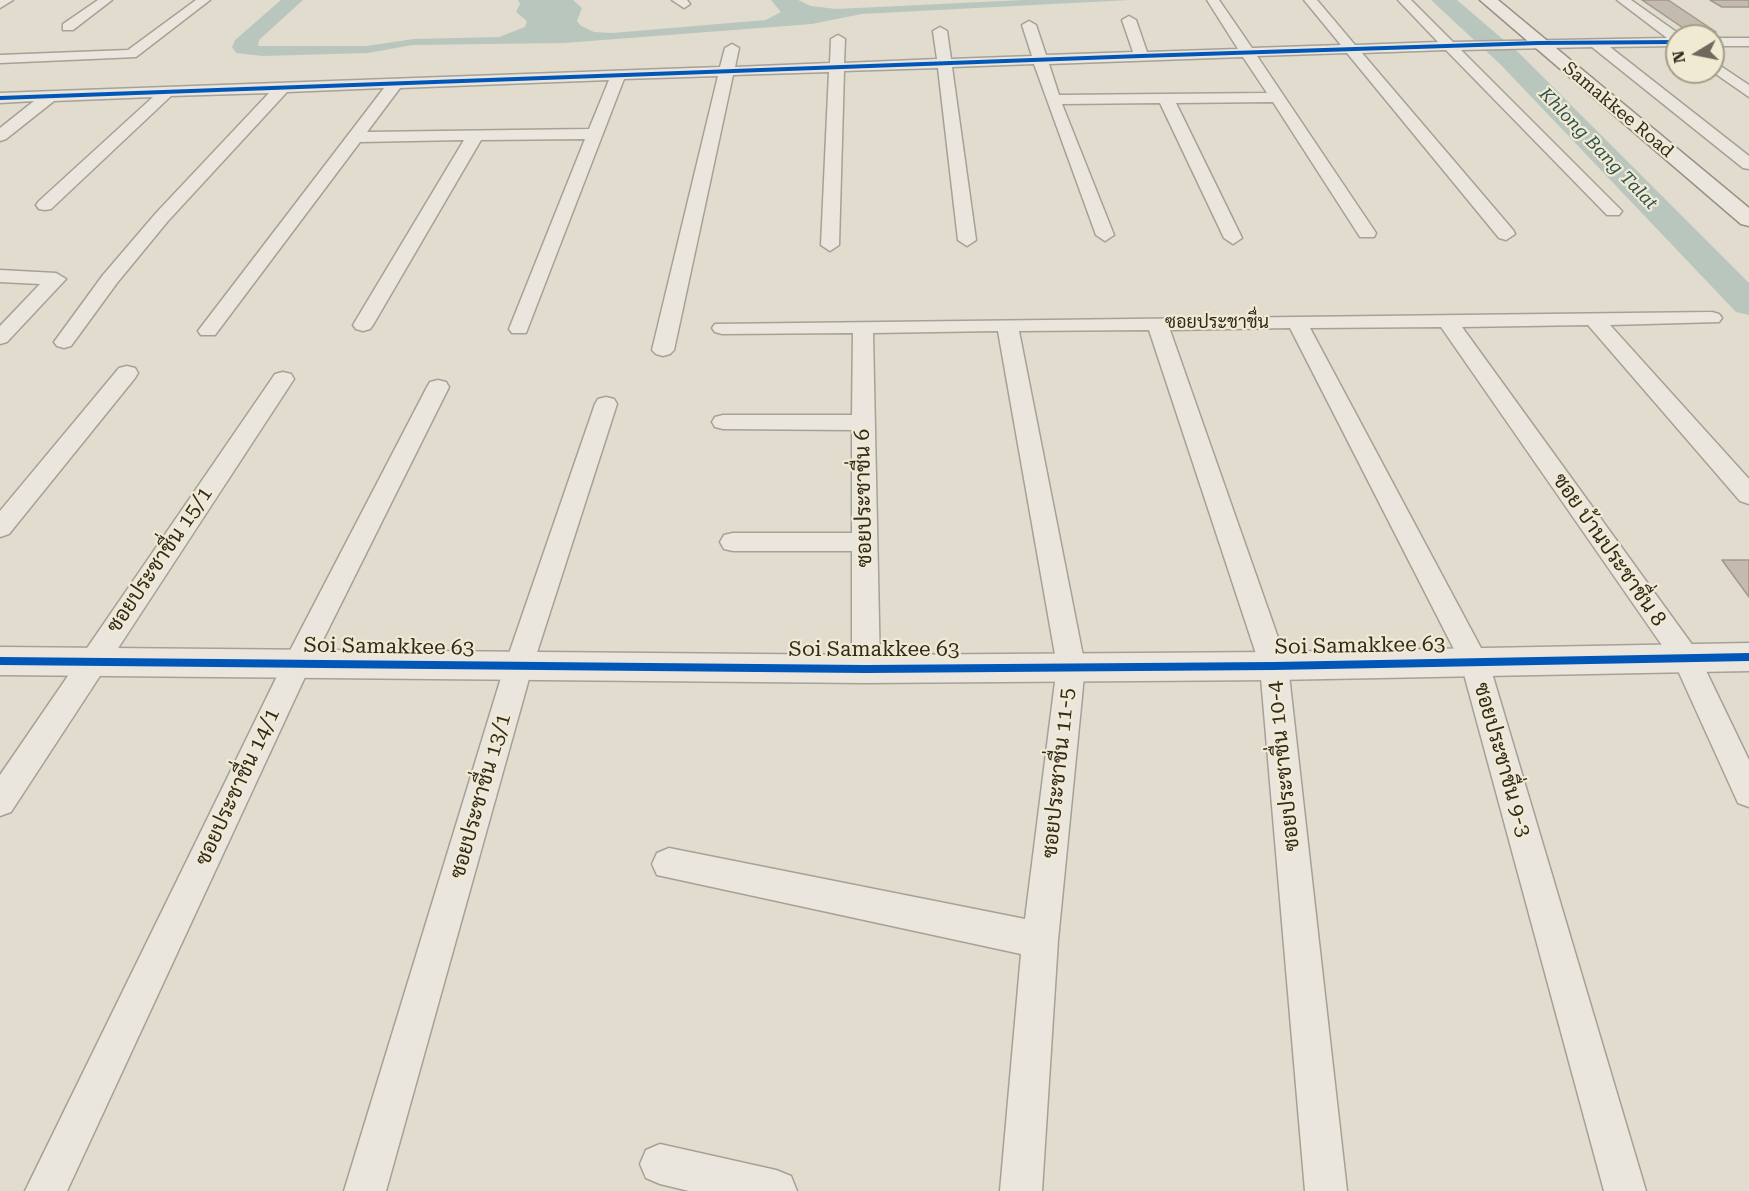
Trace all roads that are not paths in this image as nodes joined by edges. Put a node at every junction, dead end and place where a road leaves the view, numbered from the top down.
1 (7, 0) edge
2 (106, 0) edge
3 (204, 0) edge
4 (1213, 0) edge
5 (1310, 0) edge
6 (1404, 0) edge
7 (1488, 0) edge
8 (1623, 0) edge
9 (0, 4) edge
10 (1129, 20) dead end
11 (1029, 25) dead end
12 (68, 27) dead end
13 (940, 31) dead end
14 (1665, 31) edge
15 (838, 39) dead end
16 (1665, 40) edge
17 (1595, 42) junction
18 (1725, 42) edge
19 (1749, 42) edge
20 (1538, 43) junction
21 (1450, 46) junction
22 (732, 48) dead end
23 (1350, 49) junction
24 (1246, 52) junction
25 (1141, 56) junction
26 (0, 58) edge
27 (1041, 60) junction
28 (944, 63) junction
29 (837, 67) junction
30 (727, 71) junction
31 (1725, 74) edge
32 (618, 75) junction
33 (397, 82) junction
34 (283, 87) junction
35 (168, 91) junction
36 (1749, 93) edge
37 (50, 96) junction
38 (1278, 97) junction
39 (0, 98) edge
40 (1166, 99) junction
41 (1053, 100) junction
42 (595, 134) junction
43 (0, 136) edge
44 (475, 136) junction
45 (356, 137) junction
46 (1749, 164) edge
47 (45, 205) dead end
48 (1613, 211) dead end
49 (1749, 219) edge
50 (1367, 233) dead end
51 (1506, 234) dead end
52 (1105, 235) dead end
53 (1233, 238) dead end
54 (967, 240) dead end
55 (830, 245) dead end
56 (0, 276) edge
57 (1712, 318) dead end
58 (1594, 320) junction
59 (1447, 321) junction
60 (1157, 323) junction
61 (1297, 323) junction
62 (363, 325) dead end
63 (1007, 325) junction
64 (862, 327) junction
65 (722, 328) dead end
66 (519, 329) dead end
67 (208, 331) dead end
68 (0, 338) edge
69 (64, 342) dead end
70 (663, 350) dead end
71 (127, 373) dead end
72 (283, 379) dead end
73 (438, 387) dead end
74 (606, 404) dead end
75 (723, 422) dead end
76 (864, 423) junction
77 (1749, 495) edge
78 (0, 528) edge
79 (733, 542) dead end
80 (865, 542) junction
81 (1749, 657) edge
82 (1686, 658) junction
83 (0, 661) edge
84 (90, 663) junction
85 (1475, 663) junction
86 (297, 664) junction
87 (1071, 666) junction
88 (1274, 666) junction
89 (518, 668) junction
90 (866, 669) junction
91 (1749, 793) edge
92 (0, 802) edge
93 (669, 864) dead end
94 (1040, 940) junction
95 (660, 1164) dead end
96 (46, 1191) edge
97 (365, 1191) edge
98 (776, 1191) edge
99 (1021, 1191) edge
100 (1326, 1191) edge
101 (1625, 1191) edge

1 - 9 street
2 - 12 street
3 - 26 street
4 - 24 street
5 - 23 street
6 - 21 street
7 - 20 street, Samakkee Road
8 - 14 street
10 - 25 street
11 - 27 street
13 - 28 street
15 - 29 street
16 - 17 street
17 - 20 street
17 - 46 street
18 - 19 street
20 - 21 street
20 - 49 street, Samakkee Road
21 - 23 street
21 - 48 street
22 - 30 street
23 - 24 street
23 - 51 street
24 - 25 street
24 - 38 street
25 - 27 street
27 - 28 street
27 - 41 street
28 - 29 street
28 - 54 street
29 - 30 street
29 - 55 street
30 - 32 street
30 - 70 street
31 - 36 street
32 - 33 street
32 - 42 street
33 - 34 street
33 - 45 street
34 - 35 street
34 - 69 street
35 - 37 street
35 - 47 street
37 - 39 street
37 - 43 street
38 - 40 street
38 - 50 street
40 - 41 street
40 - 53 street
41 - 52 street
42 - 44 street
42 - 66 street
44 - 45 street
44 - 62 street
45 - 67 street
56 - 68 street
57 - 58 street, ซอยประชาชื่น
58 - 59 street, ซอยประชาชื่น
58 - 77 street
59 - 61 street, ซอยประชาชื่น
59 - 82 street, ซอย บ้านประชาชื่น 8
60 - 61 street, ซอยประชาชื่น
60 - 63 street, ซอยประชาชื่น
60 - 88 street, ซอยประชาชื่น 10-4
61 - 85 street, ซอยประชาชื่น 9-3
63 - 64 street, ซอยประชาชื่น
63 - 87 street, ซอยประชาชื่น 11-5
64 - 65 street, ซอยประชาชื่น
64 - 76 street, ซอยประชาชื่น 6
71 - 78 street
72 - 84 street, ซอยประชาชื่น 15/1
73 - 86 street, ซอยประชาชื่น 14/1
74 - 89 street, ซอยประชาชื่น 13/1
75 - 76 street
76 - 80 street, ซอยประชาชื่น 6
79 - 80 street
80 - 90 street, ซอยประชาชื่น 6
81 - 82 street, Soi Samakkee 63
82 - 85 street, Soi Samakkee 63
82 - 91 street, ซอย บ้านประชาชื่น 8
83 - 84 street, Soi Samakkee 63
84 - 86 street, Soi Samakkee 63
84 - 92 street, ซอยประชาชื่น 15/1
85 - 88 street, Soi Samakkee 63
85 - 101 street, ซอยประชาชื่น 9-3
86 - 89 street, Soi Samakkee 63
86 - 96 street, ซอยประชาชื่น 14/1
87 - 88 street, Soi Samakkee 63
87 - 90 street, Soi Samakkee 63
87 - 94 street, ซอยประชาชื่น 11-5
88 - 100 street, ซอยประชาชื่น 10-4
89 - 90 street, Soi Samakkee 63
89 - 97 street, ซอยประชาชื่น 13/1
93 - 94 street
94 - 99 street, ซอยประชาชื่น 11-5
95 - 98 street

